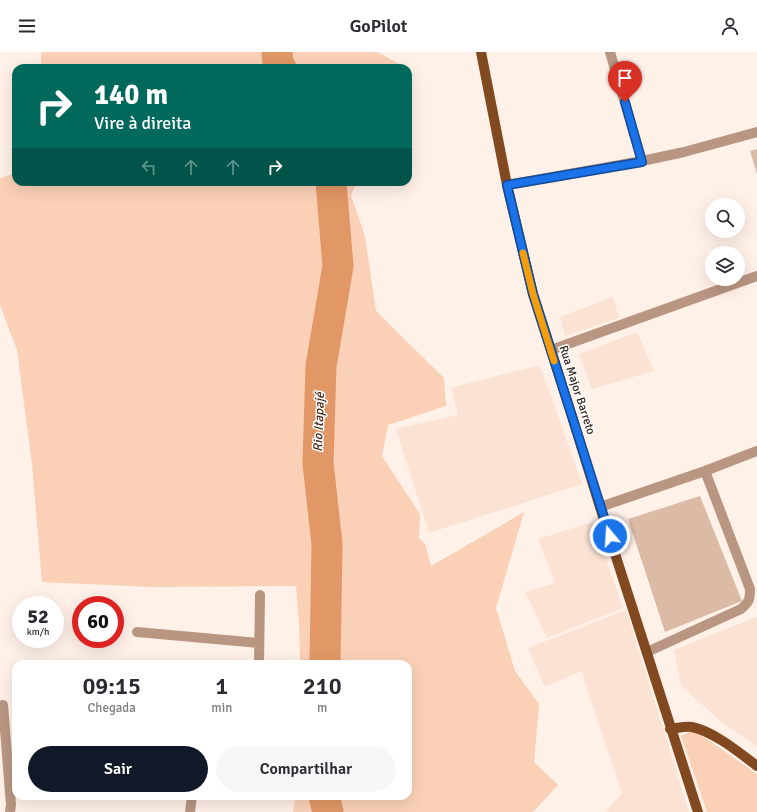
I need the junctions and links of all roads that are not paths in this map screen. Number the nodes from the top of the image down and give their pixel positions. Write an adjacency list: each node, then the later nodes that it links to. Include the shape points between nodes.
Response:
1 (481, 52): 5 (main road, Rua Major Barreto)
2 (610, 52): 4 (street)
3 (757, 132): 4 (street)
4 (642, 162): 5 (street)
5 (507, 185): 7 (main road, Rua Major Barreto, via 533,294)
6 (757, 276): 7 (street)
7 (551, 350): 10 (main road, Rua Major Barreto)
8 (757, 451): 9 (street)
9 (705, 471): 10 (street); 14 (street, via 750,589 750,597 741,609)
10 (600, 507): 14 (main road, Rua Major Barreto)
11 (260, 595): 13 (street)
12 (137, 632): 13 (street)
13 (260, 642): 15 (street)
14 (647, 652): 17 (main road, Rua Major Barreto)
15 (259, 660)
16 (3, 705): 20 (street)
17 (670, 729): 18 (main road, via 691,727 709,733); 22 (main road, Rua Major Barreto)
18 (757, 766)
19 (192, 800): 21 (street)
20 (10, 812)
21 (190, 812)
22 (698, 812)

